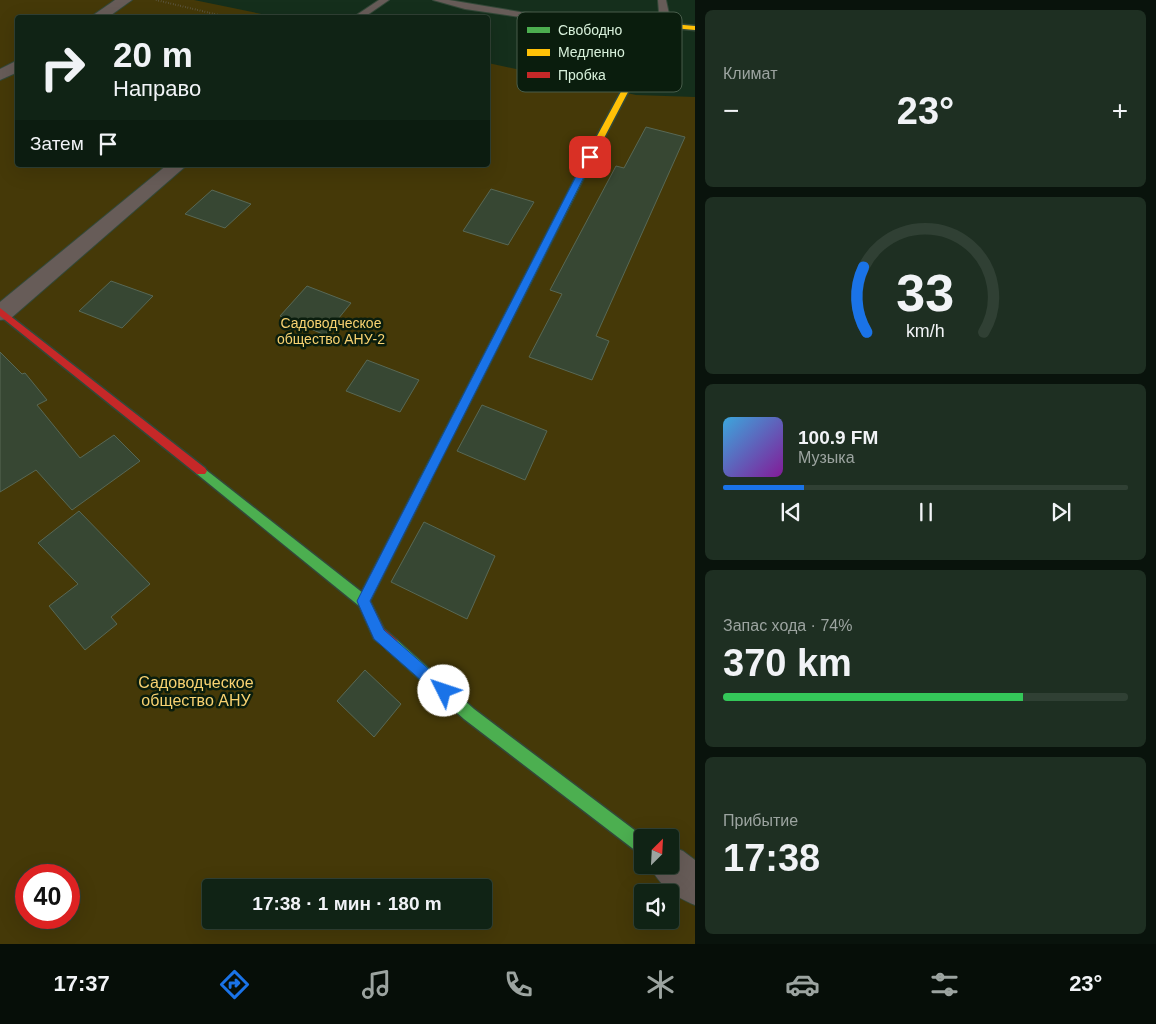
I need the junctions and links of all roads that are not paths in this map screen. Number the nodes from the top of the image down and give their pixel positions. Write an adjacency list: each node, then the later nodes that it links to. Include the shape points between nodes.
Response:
1 (125, 0): 4 (street)
2 (385, 0): 5 (lane)
3 (437, 0): 6 (lane)
4 (101, 15)
5 (361, 15)
6 (517, 15)
7 (682, 27): 8 (street)
8 (695, 28)
9 (15, 67): 10 (street)
10 (0, 75)
11 (624, 92): 14 (street)
12 (176, 167): 13 (street)
13 (1, 312): 14 (street)
14 (363, 601): 15 (street, via 379,634 462,708)
15 (634, 839)
16 (679, 873): 17 (street)
17 (695, 885)

